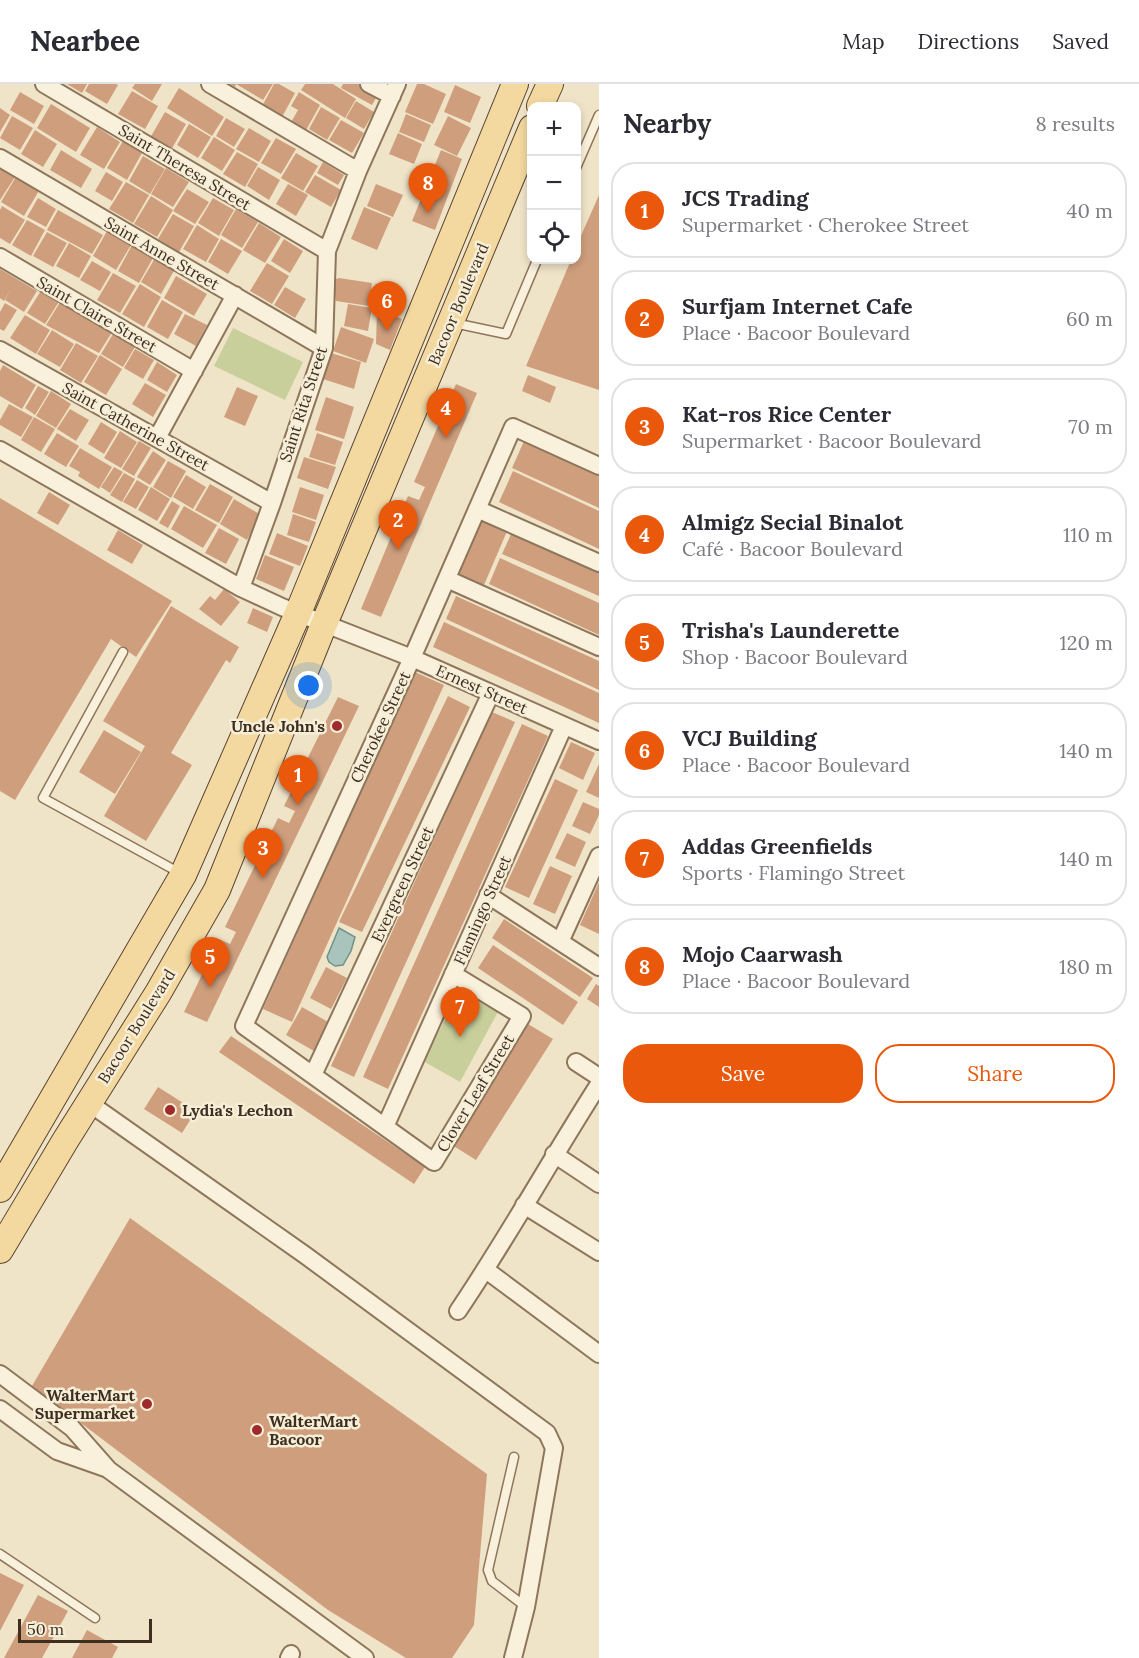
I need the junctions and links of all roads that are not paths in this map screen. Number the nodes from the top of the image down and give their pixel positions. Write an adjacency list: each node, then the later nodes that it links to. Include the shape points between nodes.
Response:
1 (44, 84): 13 (street, Saint Theresa Street)
2 (210, 84): 12 (street)
3 (369, 84): 6 (street)
4 (515, 84): 29 (main road, Bacoor Boulevard)
5 (550, 84): 7 (main road)
6 (394, 90): 12 (street, Saint Rita Street)
7 (542, 102)
8 (599, 115): 10 (lane)
9 (527, 138): 17 (main road, Bacoor Boulevard)
10 (581, 156)
11 (0, 158): 16 (street, Saint Anne Street)
12 (358, 171): 13 (street, Saint Rita Street)
13 (327, 251): 18 (street, Saint Rita Street)
14 (0, 257): 20 (street, Saint Claire Street)
15 (535, 264): 17 (lane, via 506,333)
16 (235, 295): 18 (street, Saint Anne Street); 20 (street)
17 (450, 323): 30 (main road, Bacoor Boulevard)
18 (324, 348): 24 (street, Saint Rita Street)
19 (0, 350): 21 (street, Saint Catherine Street)
20 (194, 371): 21 (street)
21 (158, 438): 24 (street, Saint Catherine Street)
22 (0, 450): 28 (street)
23 (599, 466): 25 (street, Cherokee Street, via 513,427)
24 (272, 503): 28 (street, Saint Rita Street)
25 (477, 509): 26 (street); 27 (street, Cherokee Street)
26 (599, 563)
27 (447, 579): 31 (street); 33 (street, Cherokee Street)
28 (241, 588): 29 (street)
29 (298, 613): 30 (street, Ernest Street); 38 (main road, Bacoor Boulevard)
30 (324, 624): 33 (street, Ernest Street); 48 (main road, Bacoor Boulevard, via 217,890)
31 (599, 647)
32 (123, 652): 38 (lane, via 43,798)
33 (412, 658): 34 (street, Ernest Street); 43 (street, Cherokee Street)
34 (491, 693): 35 (street, Ernest Street); 45 (street, Evergreen Street)
35 (564, 726): 36 (street, Ernest Street); 39 (street, Flamingo Street)
36 (599, 741)
37 (599, 856): 40 (street)
38 (183, 875): 52 (main road, Bacoor Boulevard)
39 (488, 895): 40 (street); 42 (street, Flamingo Street)
40 (560, 942): 41 (street)
41 (599, 967)
42 (453, 974): 49 (street, Flamingo Street); 49 (street, Clover Leaf Street, via 522,1016 434,1162)
43 (244, 1026): 45 (street, Clover Leaf Street)
44 (576, 1062): 46 (street)
45 (313, 1075): 49 (street, Clover Leaf Street)
46 (599, 1077)
47 (599, 1084): 50 (street)
48 (89, 1103): 54 (main road, Bacoor Boulevard); 66 (street, via 547,1433 554,1448)
49 (385, 1127)
50 (554, 1154): 51 (street); 53 (street)
51 (599, 1184)
52 (0, 1189)
53 (524, 1205): 55 (street); 56 (street)
54 (0, 1250)
55 (599, 1252)
56 (486, 1270): 57 (street); 58 (street)
57 (458, 1311)
58 (599, 1354)
59 (0, 1374): 61 (street)
60 (0, 1408): 62 (street)
61 (46, 1409): 62 (street); 64 (street, via 72,1428)
62 (30, 1431): 64 (street, via 57,1451)
63 (514, 1457): 66 (lane, via 488,1570 492,1581)
64 (109, 1470): 68 (street)
65 (0, 1554): 67 (lane)
66 (526, 1607): 69 (street)
67 (95, 1618)
68 (365, 1658)
69 (513, 1658)

